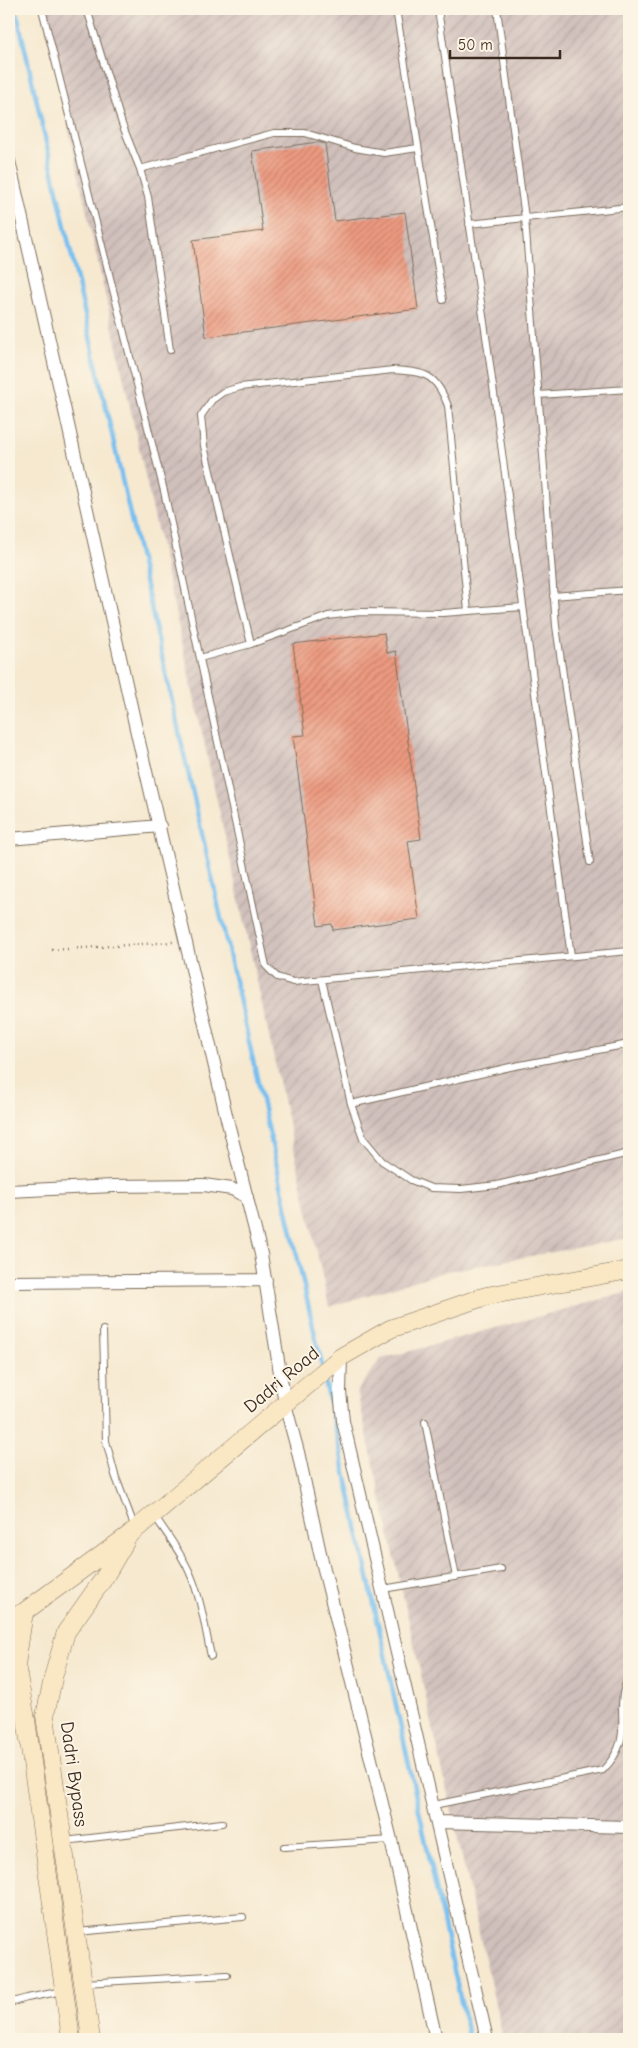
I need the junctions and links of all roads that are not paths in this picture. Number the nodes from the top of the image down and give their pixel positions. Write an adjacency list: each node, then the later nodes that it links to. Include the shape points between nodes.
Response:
1 (42, 9): 21 (lane, via 164,491)
2 (87, 9): 8 (lane, via 122,124)
3 (396, 9): 6 (lane)
4 (438, 9): 11 (lane)
5 (497, 9): 10 (lane)
6 (418, 148): 8 (lane, via 384,153 305,133 274,133); 12 (lane)
7 (9, 161): 22 (street)
8 (140, 169): 13 (lane, via 148,197)
9 (629, 207): 10 (lane)
10 (524, 218): 11 (lane); 15 (lane)
11 (469, 224): 18 (lane)
12 (443, 300)
13 (170, 350)
14 (629, 389): 15 (lane)
15 (538, 395): 17 (lane)
16 (629, 590): 17 (lane)
17 (553, 596): 24 (lane)
18 (523, 607): 19 (lane); 26 (lane)
19 (468, 611): 20 (lane, via 360,612 328,616); 20 (lane, via 448,406 441,388 433,379 417,371 393,370 240,387 223,392 212,400 201,416 204,446)
20 (251, 644): 21 (lane)
21 (200, 658): 27 (lane, via 266,966 277,977 293,982)
22 (160, 826): 23 (street); 32 (street)
23 (9, 839)
24 (590, 862)
25 (629, 951): 26 (lane)
26 (571, 956): 27 (lane)
27 (322, 980): 29 (lane)
28 (629, 1044): 29 (lane, via 510,1067)
29 (351, 1104): 30 (lane, via 363,1138 382,1161 411,1180 431,1188 497,1185)
30 (629, 1153)
31 (9, 1191): 32 (street, via 204,1185 232,1189)
32 (247, 1197): 34 (street)
33 (629, 1270): 37 (main road, Dadri Road, via 486,1296 390,1329)
34 (266, 1280): 35 (street); 38 (street)
35 (9, 1282)
36 (103, 1330): 41 (lane, via 106,1441)
37 (342, 1357): 38 (main road, Dadri Road); 44 (street, via 340,1391 343,1421)
38 (288, 1401): 40 (main road, Dadri Road); 52 (street, via 320,1553)
39 (425, 1422): 43 (lane)
40 (154, 1514): 41 (main road, Dadri Road); 46 (lane, via 189,1571)
41 (132, 1532): 45 (main road, Dadri Road); 53 (main road, Dadri Bypass, via 66,1632 54,1674 45,1716)
42 (501, 1569): 43 (lane)
43 (456, 1577): 44 (lane)
44 (382, 1589): 48 (street)
45 (16, 1615): 59 (main road, via 16,1665)
46 (211, 1656)
47 (629, 1676): 48 (lane, via 623,1688 620,1749 602,1770)
48 (434, 1805): 49 (street)
49 (438, 1822): 51 (street); 64 (street)
50 (222, 1823): 53 (lane)
51 (629, 1827)
52 (390, 1840): 54 (lane); 63 (street)
53 (63, 1841): 56 (main road, Dadri Bypass)
54 (284, 1847)
55 (243, 1917): 56 (lane)
56 (76, 1932): 58 (main road, Dadri Bypass)
57 (227, 1975): 58 (lane)
58 (83, 1983): 62 (main road, Dadri Bypass)
59 (64, 1991): 60 (lane); 61 (main road)
60 (9, 2003)
61 (71, 2039)
62 (91, 2039)
63 (436, 2039)
64 (488, 2039)

